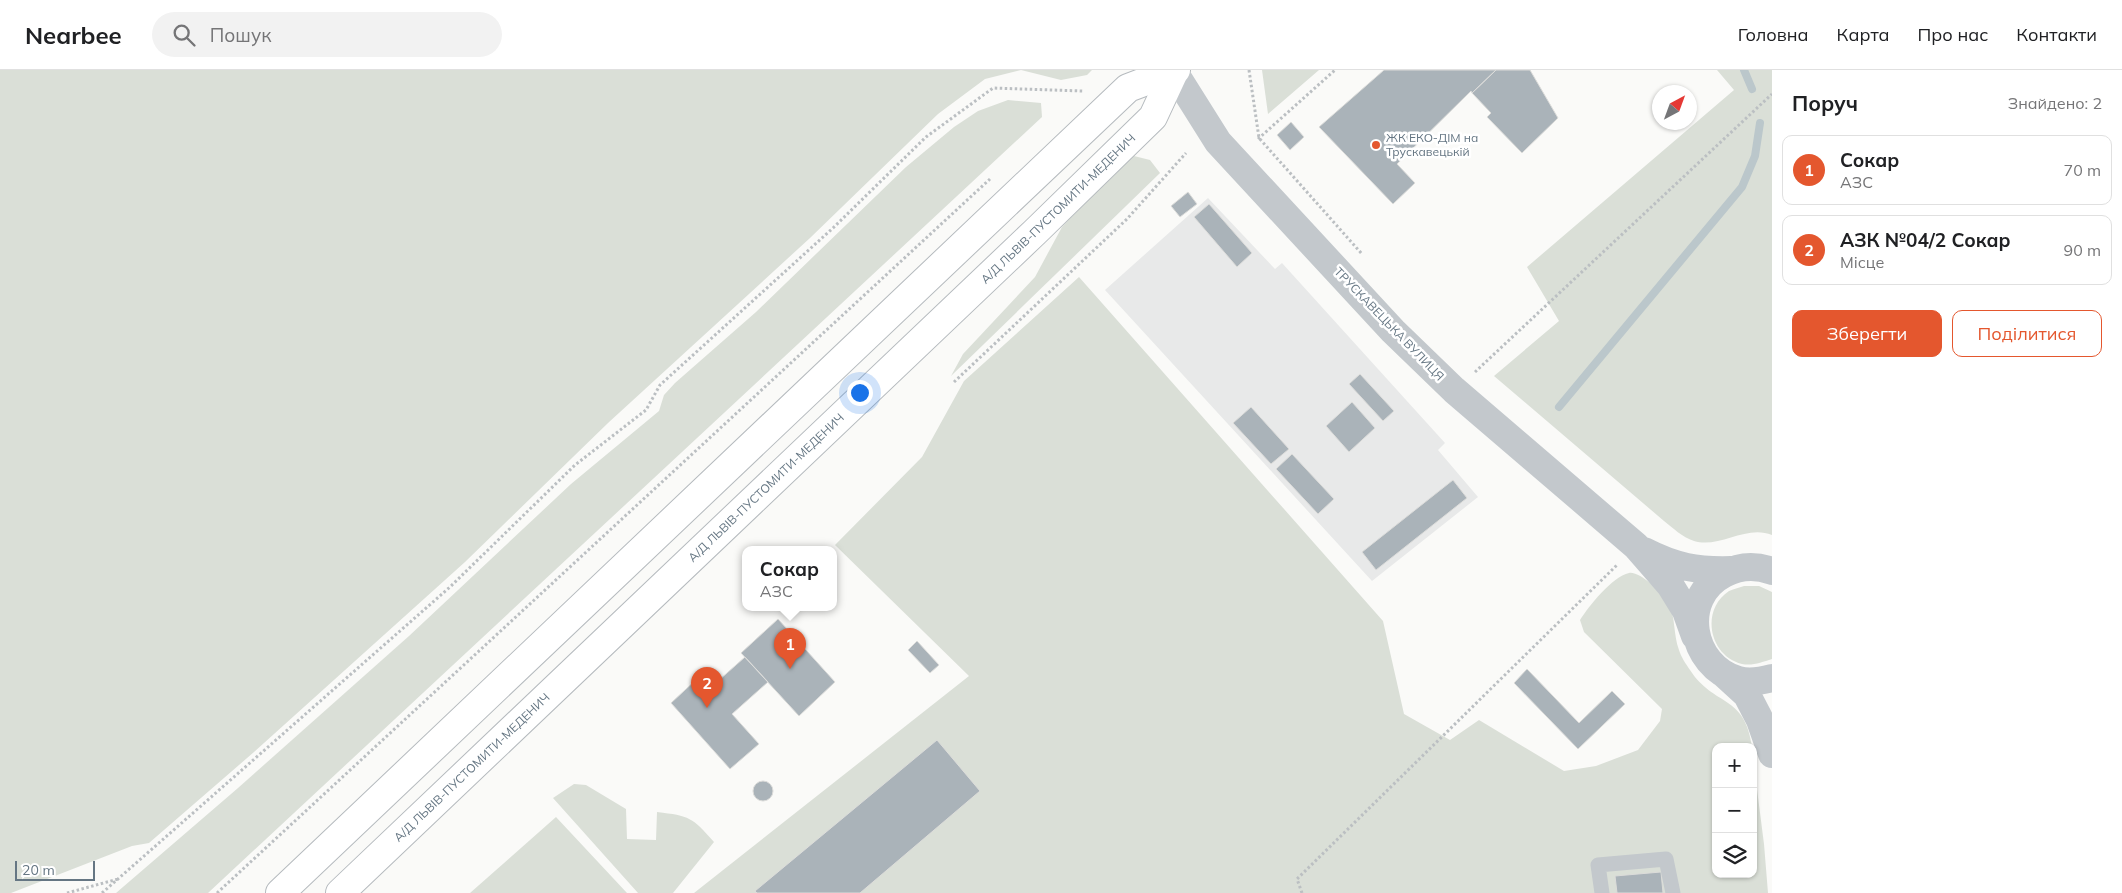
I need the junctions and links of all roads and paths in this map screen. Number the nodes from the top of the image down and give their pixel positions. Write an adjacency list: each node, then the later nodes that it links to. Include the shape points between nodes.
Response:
1 (1249, 70): 6 (path)
2 (1335, 70): 6 (path)
3 (1175, 71): 13 (street, ТРУСКАВЕЦЬКА ВУЛИЦЯ, via 1218,142 1393,331 1454,390); 24 (main road, via 1128,88); 25 (main road, А/Д ЛЬВІВ-ПУСТОМИТИ-МЕДЕНИЧ, via 1153,116)
4 (1083, 91): 20 (path, via 993,88 926,137 833,228 660,385 646,410 575,464 450,587)
5 (1772, 94): 11 (path, via 1473,373)
6 (1259, 138): 7 (path); 10 (path)
7 (1253, 143)
8 (1186, 153): 12 (path, via 1127,219)
9 (994, 175): 23 (path)
10 (1363, 255)
11 (1480, 379)
12 (954, 382)
13 (1636, 546): 14 (street, ТРУСКАВЕЦЬКА ВУЛИЦЯ, via 1666,562 1704,570); 16 (street, ТРУСКАВЕЦЬКА ВУЛИЦЯ, via 1670,585 1686,611); 26 (path, via 1297,880)
14 (1731, 570): 15 (street, ТРУСКАВЕЦЬКА ВУЛИЦЯ, via 1748,566); 16 (street, via 1717,577 1697,604)
15 (1772, 571)
16 (1695, 636): 17 (street, ТРУСКАВЕЦЬКА ВУЛИЦЯ, via 1701,652)
17 (1724, 674): 18 (street, via 1756,682); 19 (street, via 1747,695)
18 (1772, 678)
19 (1772, 754)
20 (118, 879): 21 (path); 22 (path)
21 (67, 893)
22 (102, 893)
23 (218, 893)
24 (280, 893)
25 (340, 893)
26 (1302, 893)
27 (1602, 893): 28 (lane, via 1598,865 1666,859)
28 (1672, 893)

